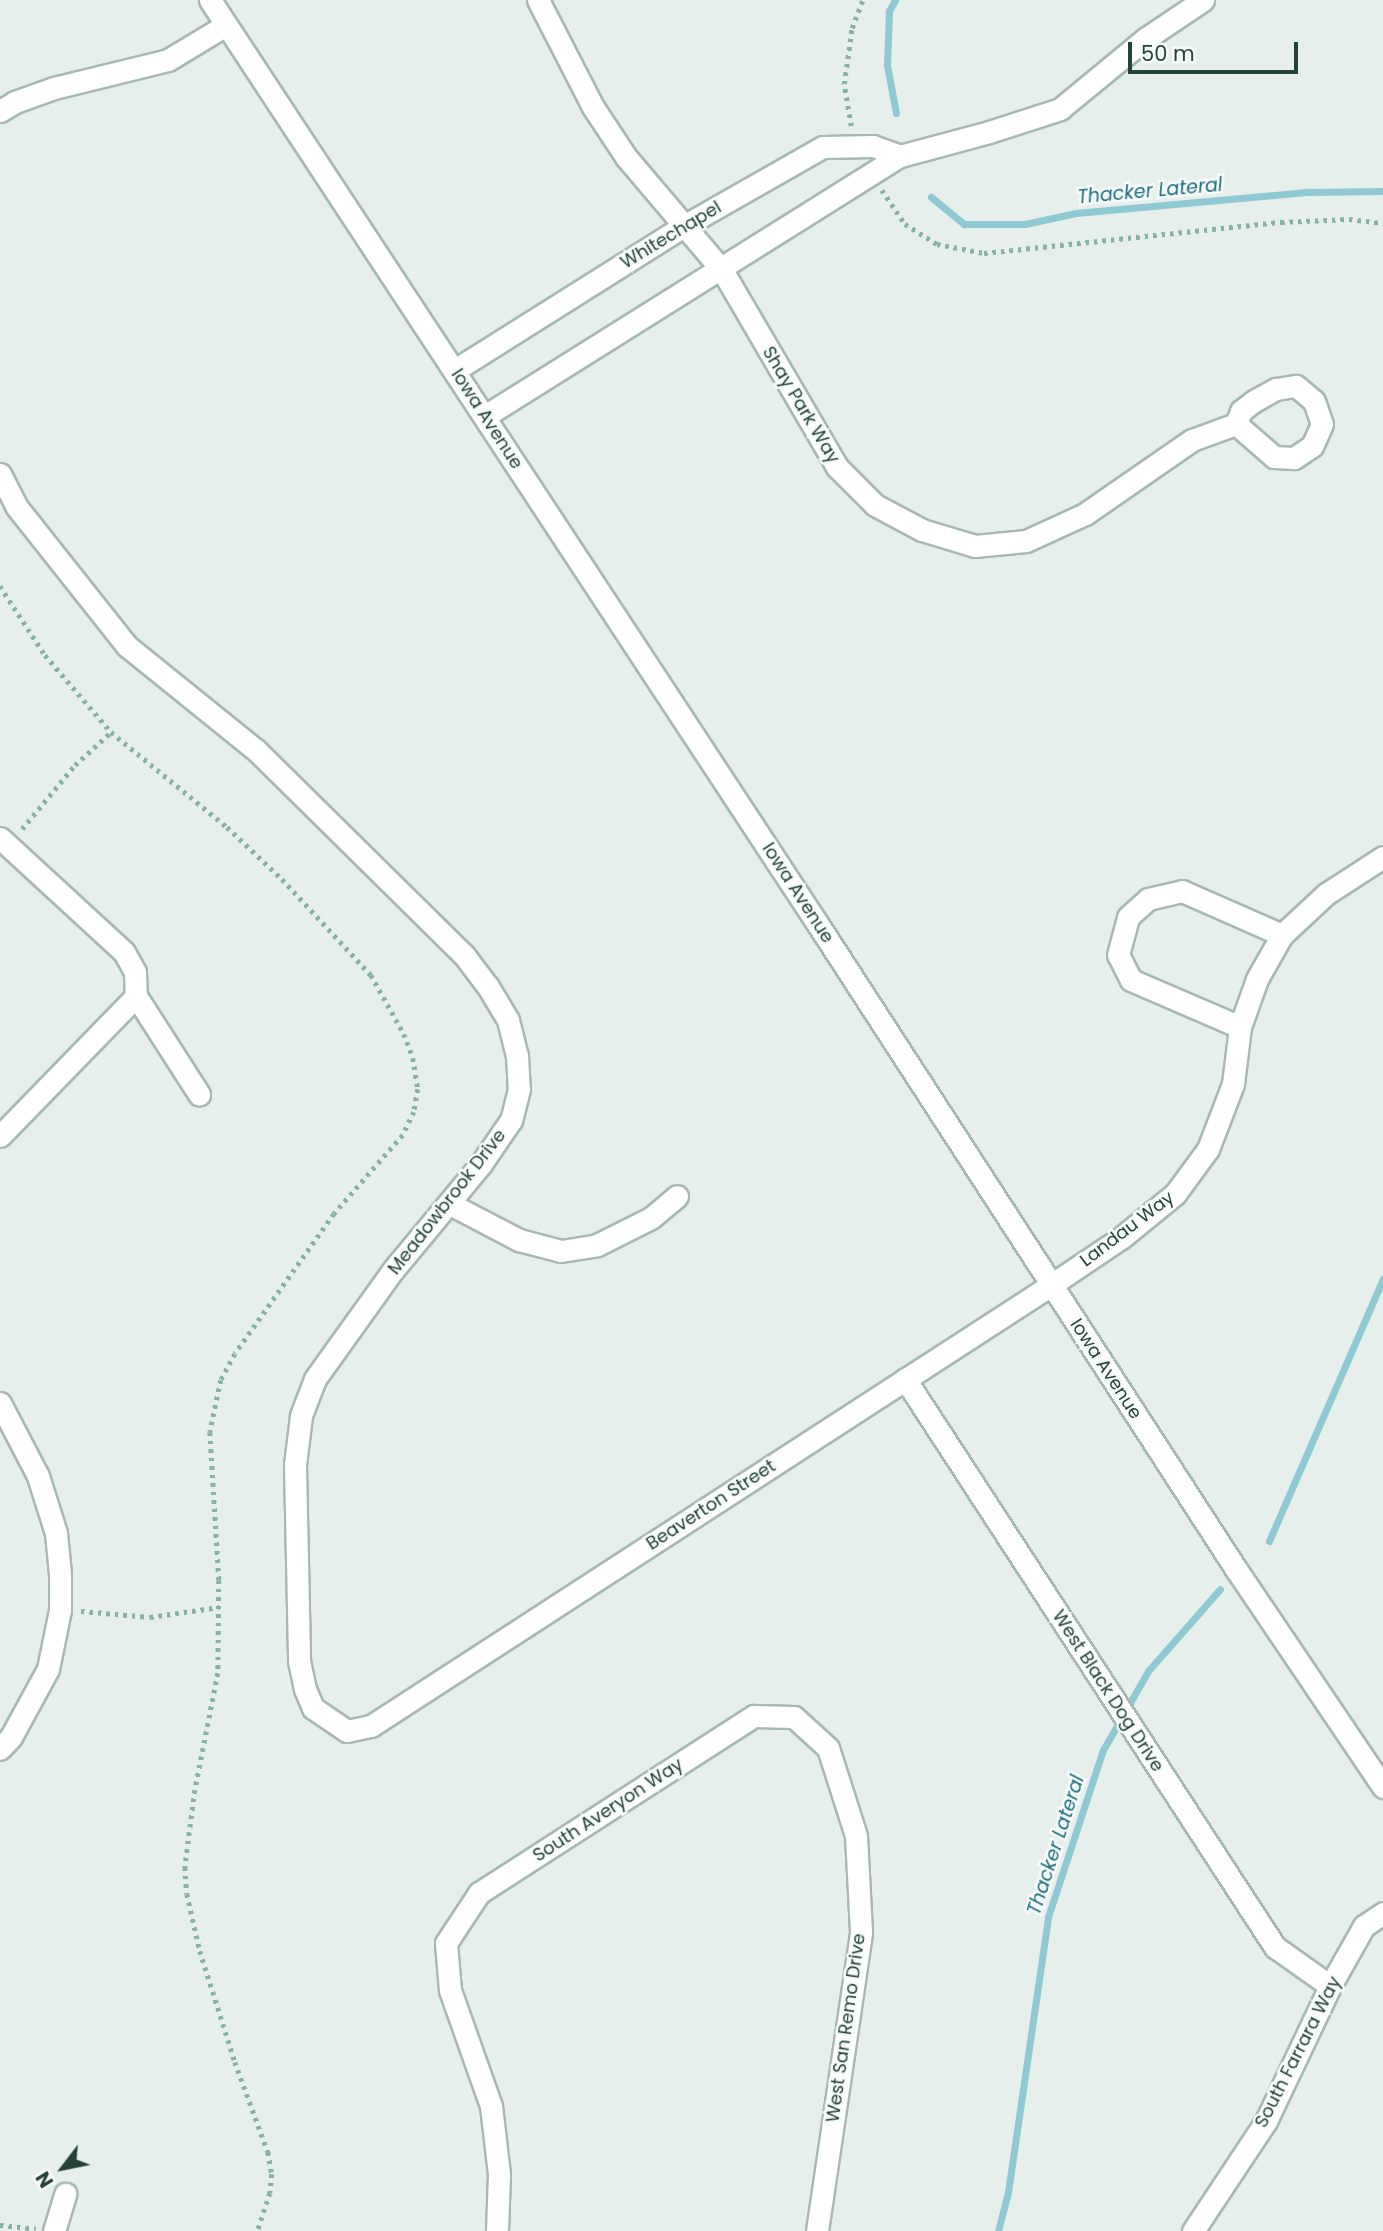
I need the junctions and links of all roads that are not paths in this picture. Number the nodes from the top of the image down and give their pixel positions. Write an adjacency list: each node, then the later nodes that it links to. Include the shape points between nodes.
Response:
1 (210, 0): 4 (street, Iowa Avenue)
2 (538, 0): 7 (street, Shay Park Way, via 593,107)
3 (1203, 0): 6 (street, via 1145,39 1060,109)
4 (226, 25): 5 (street, via 168,60 54,88); 9 (street, Iowa Avenue)
5 (0, 111)
6 (900, 156): 7 (street, Whitechapel, via 873,146 823,147); 8 (street)
7 (682, 227): 8 (street, Shay Park Way); 9 (street, Whitechapel)
8 (722, 270): 10 (street); 11 (street, Shay Park Way, via 838,467 875,505 936,534 975,546 1026,541 1085,514 1192,440)
9 (454, 370): 10 (street, Iowa Avenue)
10 (485, 416): 22 (street, Iowa Avenue)
11 (1236, 424)
12 (0, 474): 21 (street, Meadowbrook Drive, via 16,506 127,646 256,750 464,955 487,985 508,1020 519,1089 511,1120)
13 (3, 840): 16 (street, via 124,952 135,972)
14 (1383, 857): 15 (street, Landau Way, via 1326,894)
15 (1282, 935): 17 (street, Landau Way, via 1258,979); 17 (street, via 1182,891 1148,898 1128,917 1118,956 1131,980)
16 (136, 996): 18 (street); 19 (street)
17 (1240, 1027): 22 (street, Landau Way, via 1233,1084 1208,1149 1175,1194 1121,1238)
18 (199, 1094)
19 (0, 1136)
20 (677, 1196): 21 (street, via 651,1218 597,1245 561,1251 519,1240)
21 (450, 1204): 26 (street, Meadowbrook Drive, via 393,1270 323,1368 301,1416 295,1465 299,1661 305,1689 313,1708 329,1721 347,1731)
22 (1051, 1285): 23 (street, Beaverton Street); 28 (street, Iowa Avenue)
23 (905, 1379): 26 (street, Beaverton Street); 30 (street, West Black Dog Drive, via 1275,1947)
24 (0, 1403): 27 (street, via 38,1476 56,1533 60,1574 60,1610 48,1669)
25 (794, 1717): 33 (street, South Averyon Way, via 754,1716 479,1892 446,1942 450,1990 491,2106 499,2174); 34 (street, West San Remo Drive, via 828,1748 856,1836 861,1933)
26 (371, 1726)
27 (0, 1749)
28 (1383, 1787)
29 (1383, 1913): 30 (street, South Farrara Way, via 1364,1926)
30 (1330, 1986): 35 (street, South Farrara Way, via 1266,2121)
31 (65, 2194): 32 (street)
32 (54, 2231)
33 (497, 2231)
34 (817, 2231)
35 (1193, 2231)

